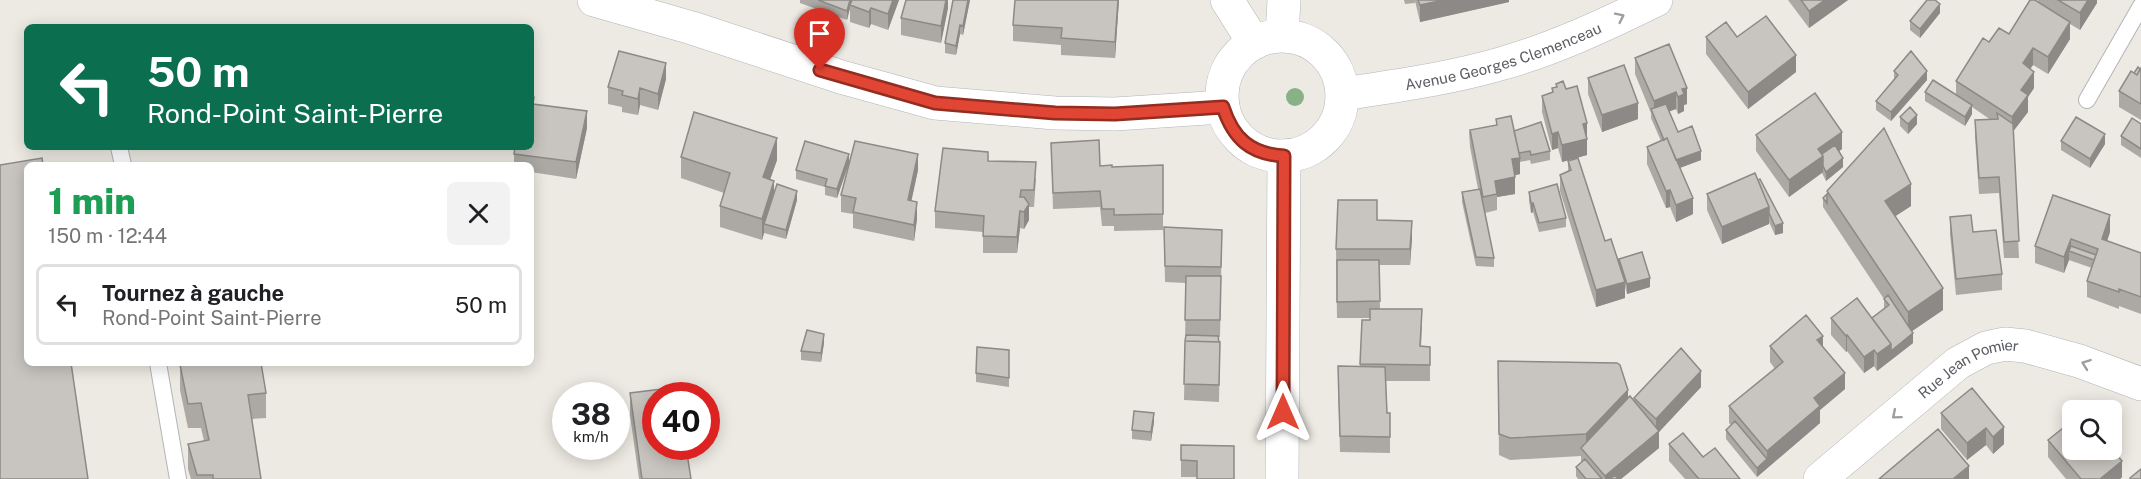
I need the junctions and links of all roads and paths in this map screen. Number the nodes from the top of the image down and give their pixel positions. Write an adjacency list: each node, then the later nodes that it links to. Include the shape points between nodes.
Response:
1 (594, 0): 9 (street, via 935,103 1115,114)
2 (1227, 0): 6 (street)
3 (1284, 0): 6 (street)
4 (1656, 0): 7 (street, Avenue Georges Clemenceau, one-way to 4, via 1415,84 1500,64 1587,34)
5 (2141, 6): 8 (lane)
6 (1268, 39): 7 (street, via 1298,38 1317,47 1337,70); 9 (street, via 1242,51 1226,74)
7 (1343, 94): 10 (street, via 1340,113 1324,141 1299,154)
8 (2087, 100)
9 (1223, 107): 10 (street, via 1228,124 1239,138 1272,156)
10 (1284, 156): 14 (street)
11 (159, 366): 13 (lane)
12 (2141, 384): 15 (street, Rue Jean Pomier, one-way to 15, via 2025,346 2005,344 1986,348 1958,363)
13 (178, 479)
14 (1282, 479)
15 (1820, 479)

